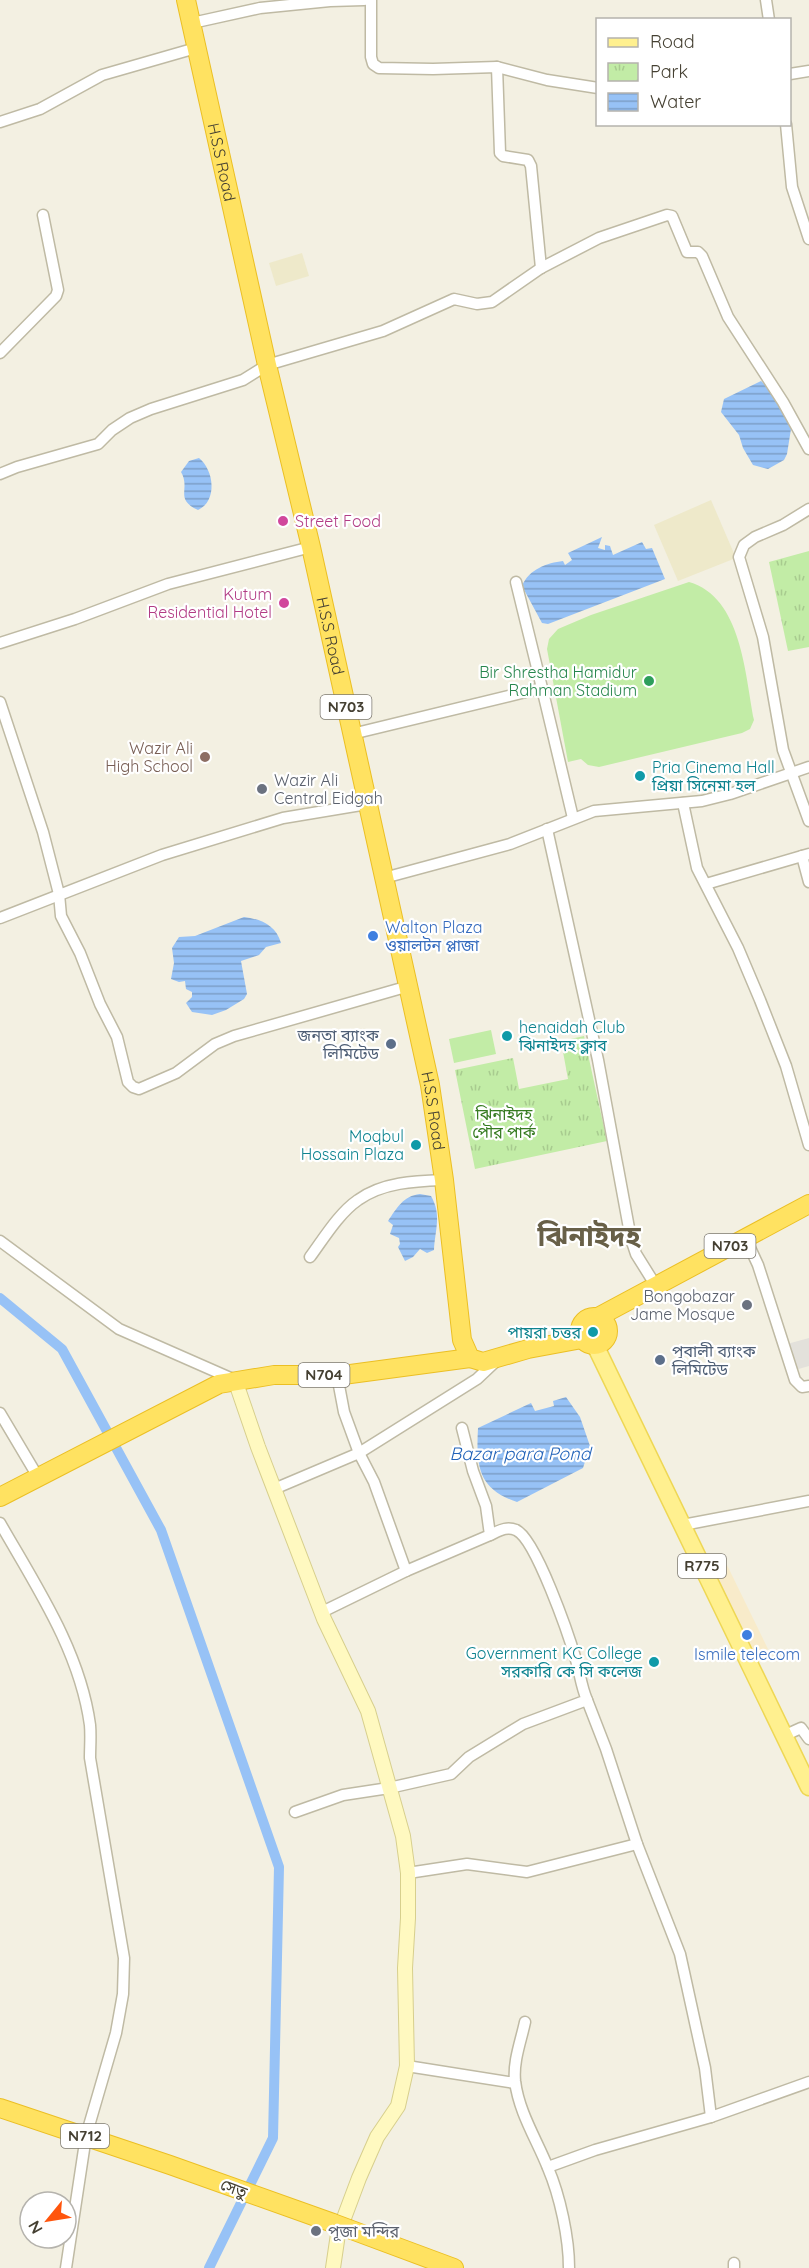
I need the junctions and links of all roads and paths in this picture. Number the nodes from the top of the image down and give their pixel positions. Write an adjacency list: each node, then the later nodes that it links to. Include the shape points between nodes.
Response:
1 (186, 0): 6 (highway, H.S.S Road / N703)
2 (364, 0): 6 (street, via 260,8)
3 (371, 0): 8 (street, via 371,57 379,68)
4 (766, 0): 5 (street)
5 (769, 18)
6 (192, 23): 7 (highway, H.S.S Road / N703)
7 (196, 48): 12 (street, via 102,75 40,109); 18 (highway, H.S.S Road / N703)
8 (497, 67): 11 (street); 16 (street, via 500,153 528,160 531,166)
9 (809, 71): 10 (street)
10 (791, 74)
11 (596, 88)
12 (0, 122)
13 (786, 126): 15 (street, via 792,187)
14 (44, 215): 17 (street, via 58,290)
15 (809, 239)
16 (541, 268): 18 (street, via 492,302 477,304 454,299 383,332); 19 (street, via 599,238 672,216 684,249 702,256 728,317)
17 (0, 353)
18 (267, 365): 20 (street, via 243,380 151,408 112,430 98,444); 22 (highway, H.S.S Road / N703)
19 (809, 449)
20 (0, 474)
21 (809, 508): 29 (street, via 755,537 739,557 758,617 783,750)
22 (311, 547): 24 (street, via 168,584); 27 (highway, H.S.S Road / N703)
23 (516, 582): 25 (street)
24 (0, 643)
25 (542, 688): 27 (street); 32 (street)
26 (0, 702): 39 (street, via 40,821)
27 (352, 734): 31 (highway, H.S.S Road / N703)
28 (809, 767): 29 (street)
29 (792, 773): 30 (street, via 730,794); 33 (street)
30 (683, 803): 32 (street, via 612,808); 38 (street, via 696,862)
31 (367, 804): 36 (highway, H.S.S Road / N703); 39 (street, via 262,824 162,855)
32 (573, 818): 34 (street)
33 (809, 821)
34 (547, 829): 36 (street, via 510,844); 48 (street, via 598,1060 631,1239)
35 (805, 855): 37 (street); 38 (street)
36 (384, 878): 41 (highway, H.S.S Road / N703)
37 (809, 882)
38 (706, 884): 42 (street, via 760,1000 786,1066)
39 (59, 894): 40 (street); 41 (street, via 61,916 117,1037 128,1082 139,1089 176,1073 215,1044 234,1036)
40 (0, 918)
41 (409, 986): 43 (highway, H.S.S Road / N703, via 430,1085)
42 (809, 1145)
43 (444, 1180): 47 (street, via 391,1185 358,1200); 50 (highway, H.S.S Road / N703, via 462,1340)
44 (809, 1204): 45 (highway, N703)
45 (745, 1237): 48 (highway, N703); 54 (street, via 758,1265 795,1380 802,1387)
46 (0, 1241): 53 (street, via 118,1329)
47 (310, 1257)
48 (654, 1288): 49 (highway, N703)
49 (594, 1333): 51 (highway, N703); 63 (main road, R775); 71 (main road, R775)
50 (470, 1358): 51 (highway, N703, via 483,1362); 52 (highway, N704)
51 (500, 1358): 57 (street, via 477,1378)
52 (337, 1375): 53 (highway, N704, via 274,1375); 57 (street, via 344,1412)
53 (235, 1380): 58 (highway, N704, via 219,1384); 59 (street)
54 (809, 1386)
55 (0, 1413): 58 (street)
56 (462, 1428): 64 (street, via 486,1506)
57 (359, 1453): 59 (street); 65 (street, via 374,1482)
58 (40, 1476): 60 (highway, N704)
59 (274, 1489): 66 (street)
60 (0, 1497)
61 (809, 1501): 63 (street)
62 (0, 1523): 82 (street, via 49,1607 82,1687 124,1958 116,2033)
63 (688, 1524): 68 (main road, R775)
64 (490, 1535): 65 (street); 67 (street, via 510,1528 528,1541 562,1620)
65 (406, 1571): 66 (street)
66 (322, 1612): 72 (street, via 368,1711)
67 (587, 1700): 72 (street, via 524,1724 469,1757 450,1774); 74 (street)
68 (790, 1733): 69 (street, via 801,1728); 70 (main road, R775)
69 (809, 1739)
70 (809, 1771)
71 (809, 1787)
72 (389, 1788): 73 (street, via 343,1795); 75 (street, via 403,1836)
73 (295, 1812)
74 (637, 1844): 75 (street, via 527,1872 466,1864); 81 (street, via 680,1954 709,2088)
75 (408, 1873): 77 (street)
76 (525, 2022): 79 (street)
77 (406, 2066): 79 (street); 85 (street, via 398,2106 377,2137 338,2234)
78 (809, 2082): 81 (street)
79 (515, 2083): 83 (street)
80 (0, 2108): 82 (highway, N712)
81 (711, 2117): 83 (street)
82 (86, 2136): 84 (street); 86 (highway, সেতু / N712)
83 (548, 2167): 87 (street, via 558,2198)
84 (66, 2268)
85 (333, 2268)
86 (454, 2268)
87 (569, 2268)

